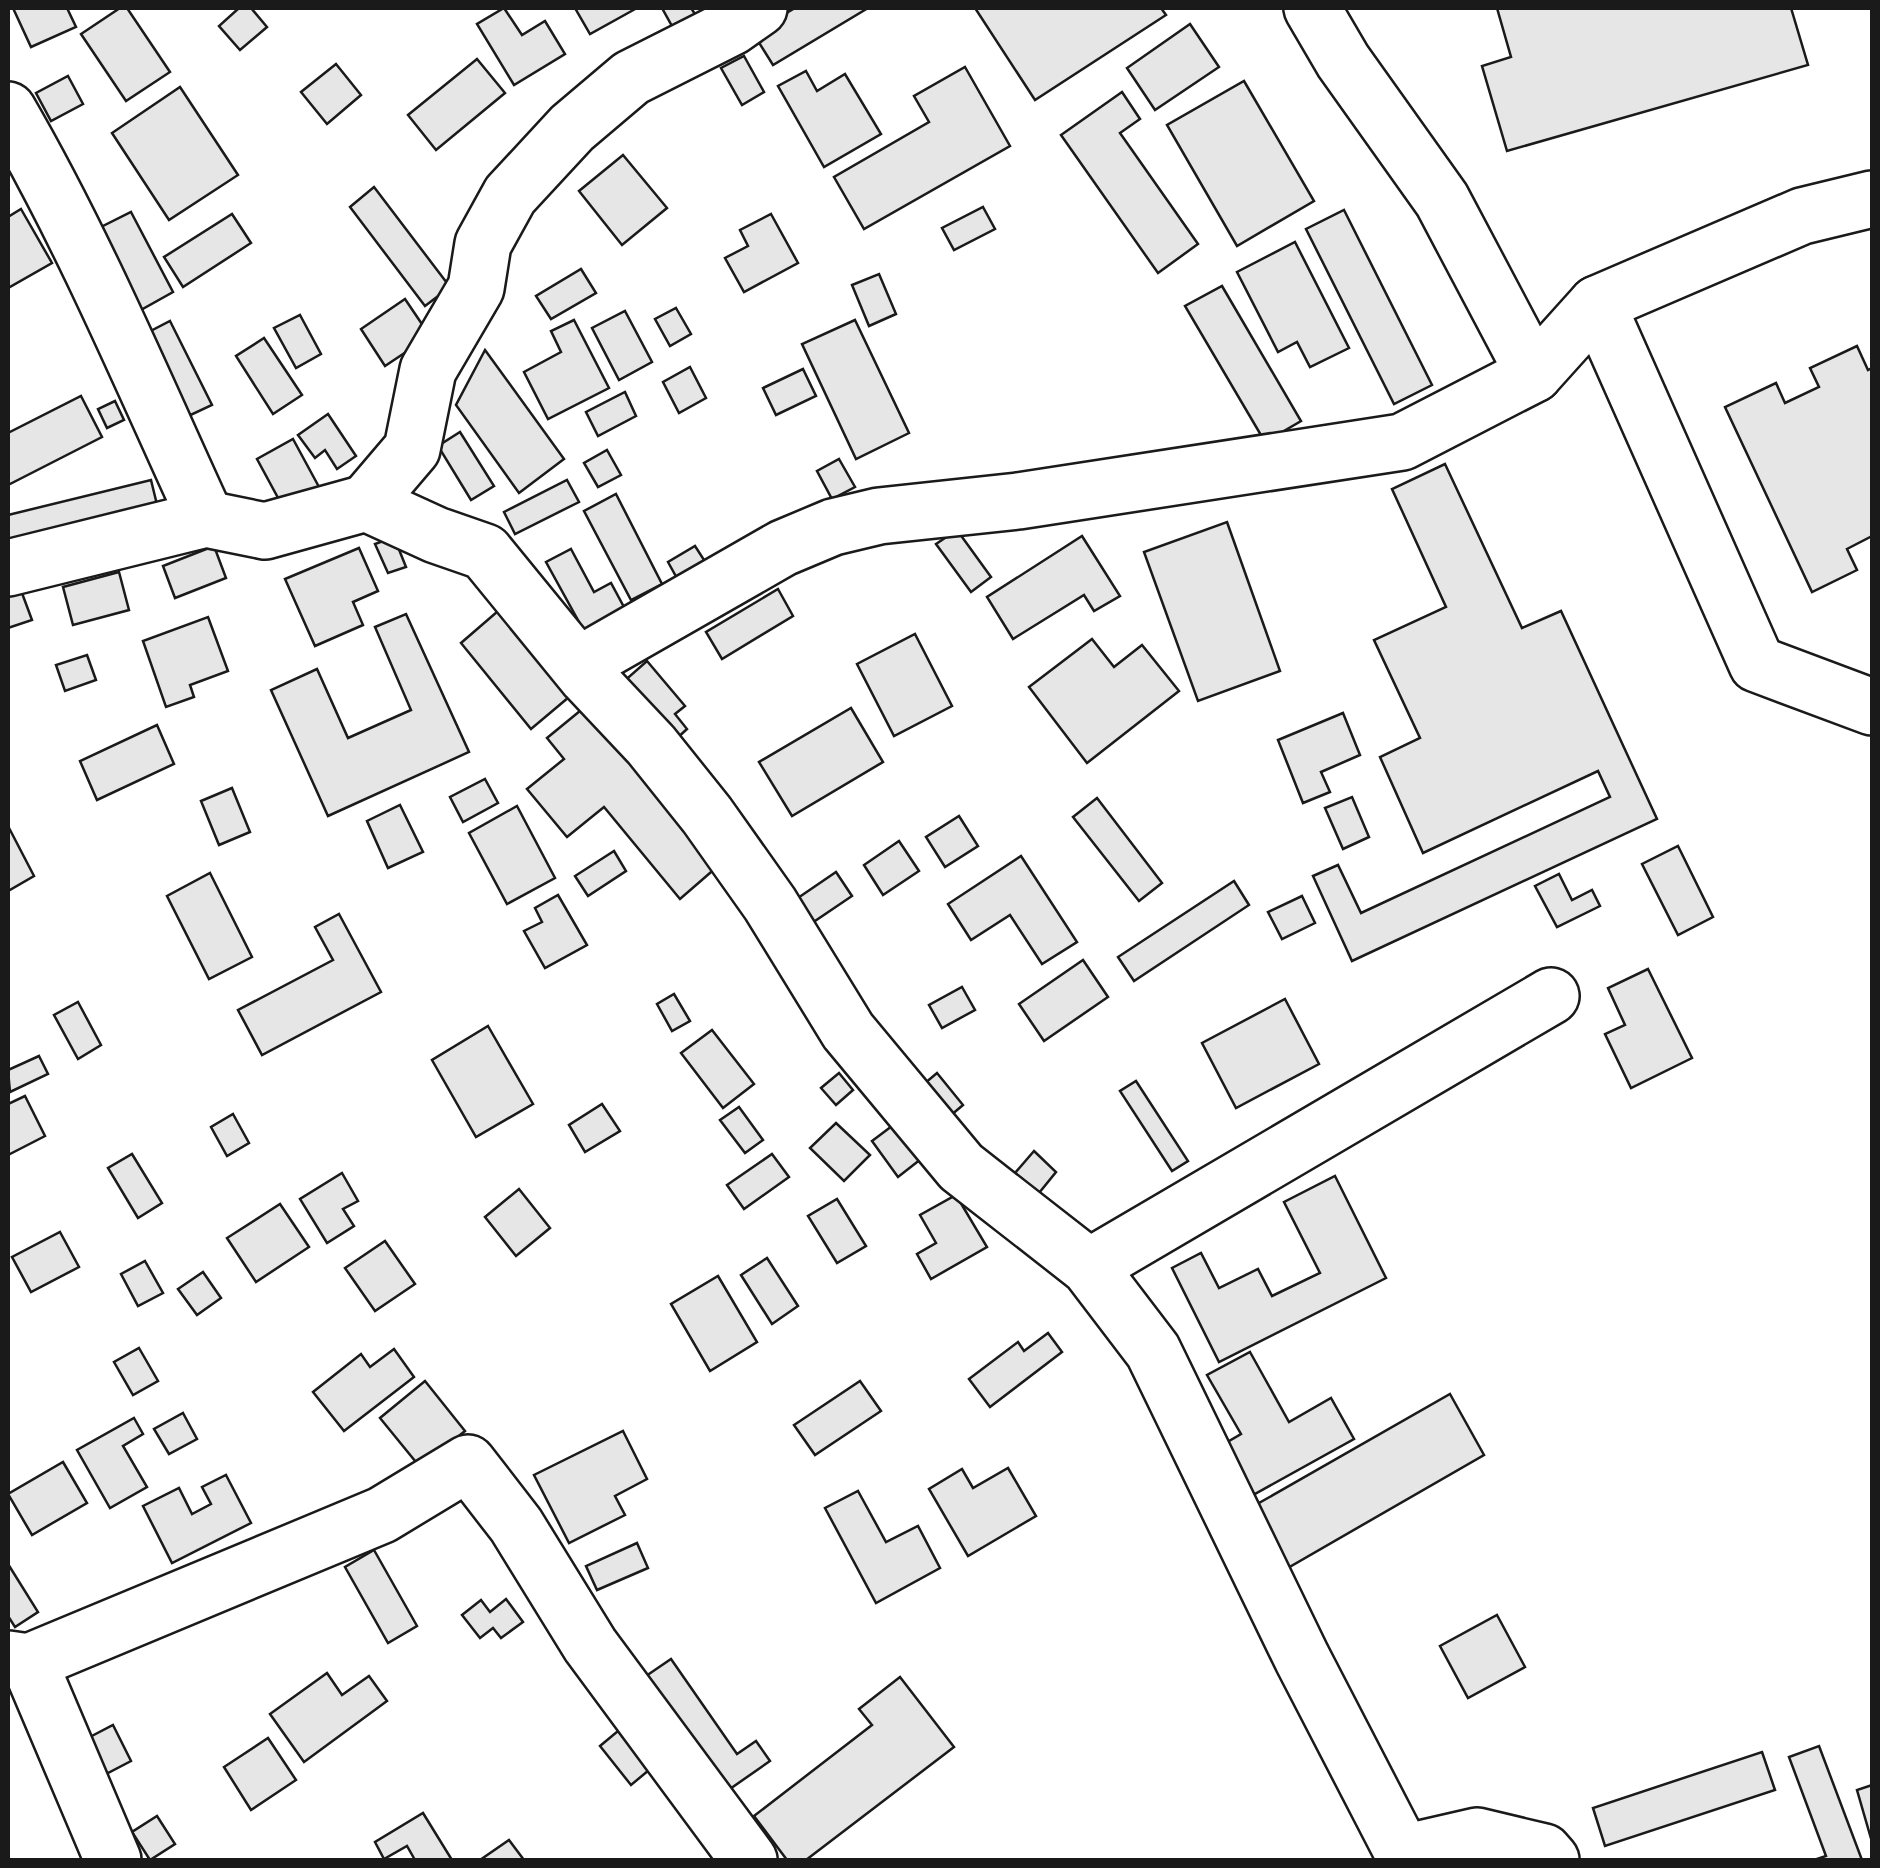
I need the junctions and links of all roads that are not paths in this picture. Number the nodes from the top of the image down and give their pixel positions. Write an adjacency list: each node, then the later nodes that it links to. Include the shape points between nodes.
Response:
1 (759, 8): 7 (street, via 631,78 572,128 510,195 483,244 476,288 428,370 412,450)
2 (1312, 8): 6 (street, via 1442,200)
3 (8, 110): 8 (street, via 86,259)
4 (1872, 199): 5 (street, via 1802,216)
5 (1597, 304): 6 (street); 11 (street, via 1757,664)
6 (1534, 374): 10 (street, via 1402,442 832,527 783,548 596,654)
7 (366, 503): 8 (street, via 265,531); 10 (street, via 486,552)
8 (206, 518): 9 (street)
9 (8, 568)
10 (583, 668): 13 (street, via 707,814 848,1032 960,1167)
11 (1872, 707)
12 (1551, 996): 13 (street)
13 (1089, 1267): 17 (street, via 1153,1351 1404,1853 1477,1836 1544,1852)
14 (18, 1660): 15 (street); 16 (street, via 382,1516 468,1463 516,1524 590,1646)
15 (114, 1860)
16 (750, 1860)
17 (1552, 1860)

